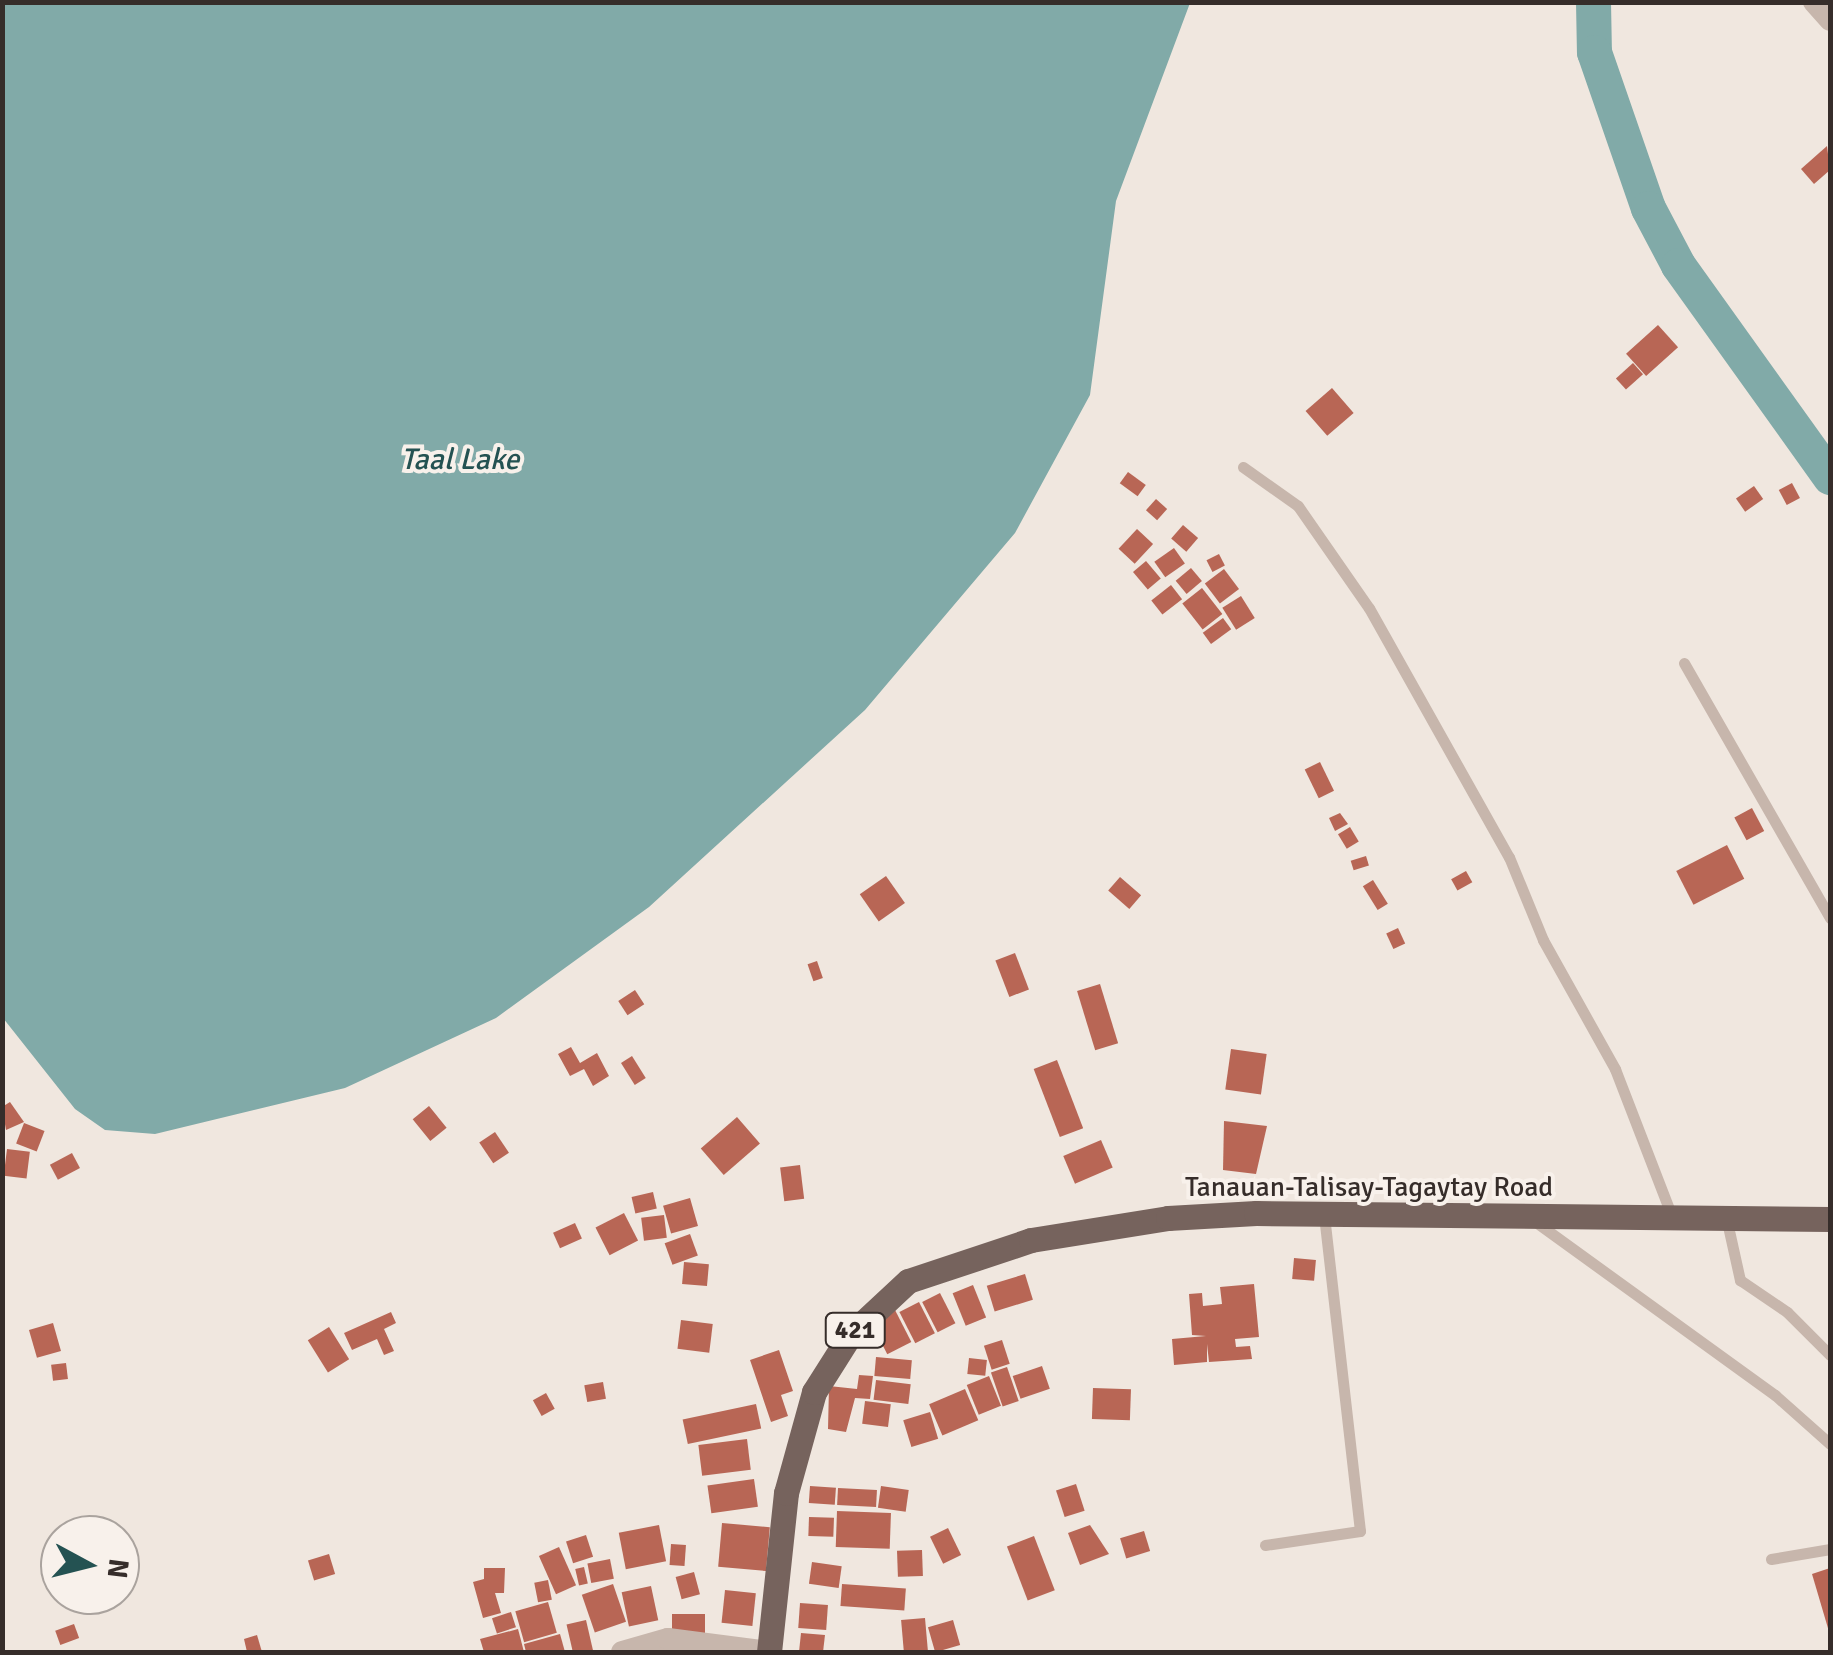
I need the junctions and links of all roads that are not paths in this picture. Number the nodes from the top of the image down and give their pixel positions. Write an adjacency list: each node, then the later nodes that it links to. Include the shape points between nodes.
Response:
1 (1814, 2): 2 (street)
2 (1830, 20)
3 (1243, 467): 8 (lane, via 1298,506 1369,608 1509,857 1544,940 1615,1068)
4 (1684, 663): 5 (lane)
5 (1830, 918)
6 (1324, 1213): 7 (main road, Tanauan-Talisay-Tagaytay Road / 421); 13 (lane, via 1360,1531); 17 (main road, Tanauan-Talisay-Tagaytay Road / 421, via 1168,1218 1031,1240 908,1281 877,1304 814,1392 786,1493)
7 (1525, 1215): 8 (main road, Tanauan-Talisay-Tagaytay Road / 421); 12 (lane, via 1775,1395)
8 (1672, 1216): 9 (main road, Tanauan-Talisay-Tagaytay Road / 421)
9 (1726, 1217): 10 (main road, Tanauan-Talisay-Tagaytay Road / 421); 11 (lane, via 1740,1280 1787,1312)
10 (1830, 1218)
11 (1830, 1355)
12 (1830, 1444)
13 (1264, 1545)
14 (1830, 1549): 15 (lane)
15 (1771, 1560)
16 (622, 1652): 17 (street, via 668,1640)
17 (769, 1652)

